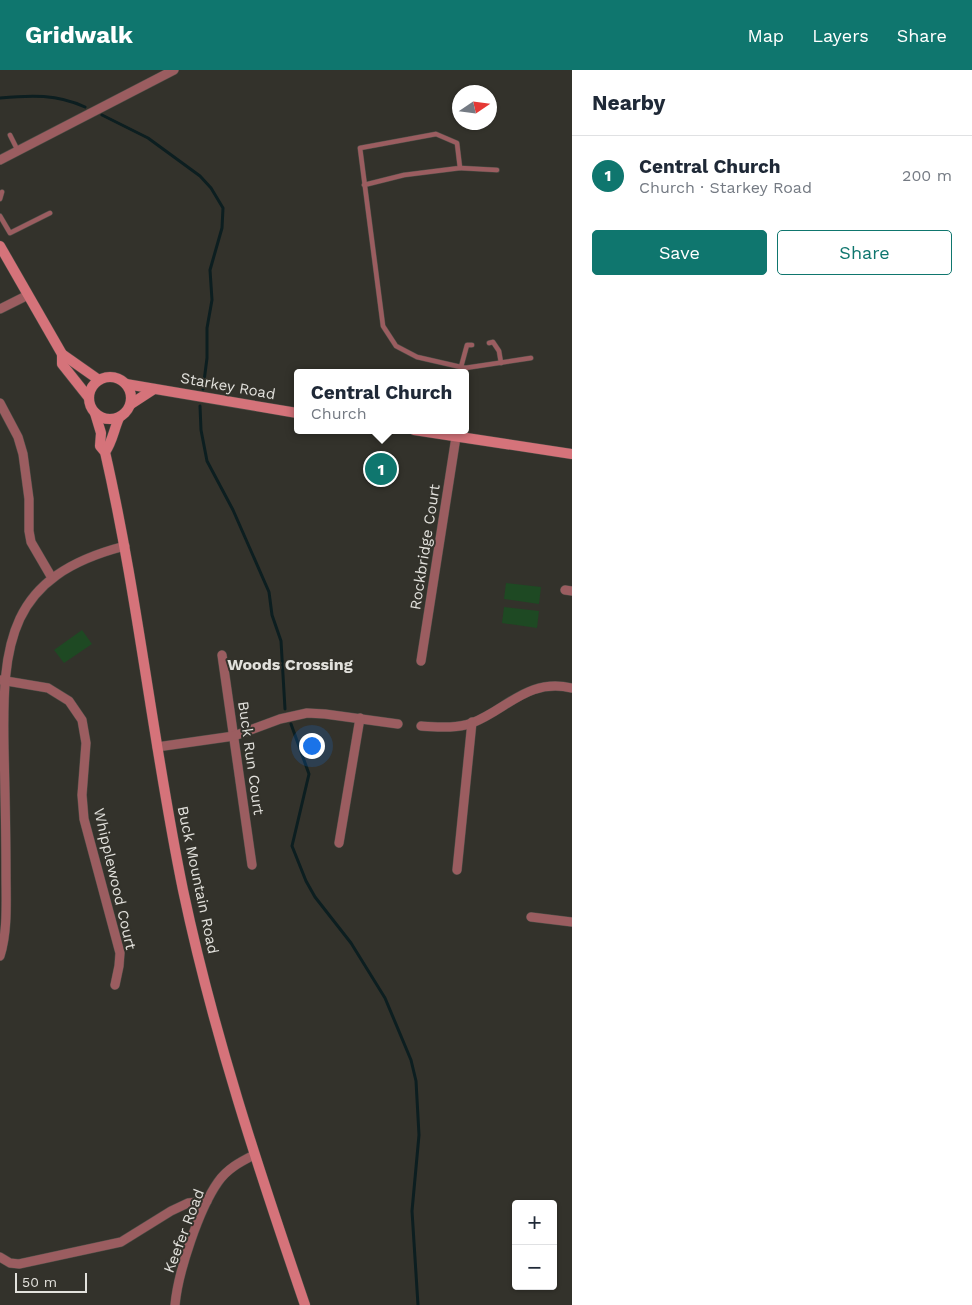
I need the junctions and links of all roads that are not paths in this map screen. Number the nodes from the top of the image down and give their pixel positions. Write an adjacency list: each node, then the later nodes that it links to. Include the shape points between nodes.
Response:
1 (174, 70): 3 (street)
2 (10, 135): 3 (lane)
3 (18, 151): 4 (street)
4 (0, 160)
5 (460, 168): 6 (lane); 7 (lane, via 404,175); 7 (lane, via 457,143 436,134 360,148)
6 (497, 170)
7 (364, 185): 20 (lane, via 383,326 396,346 417,358)
8 (2, 192): 9 (lane)
9 (0, 199)
10 (50, 213): 11 (lane, via 10,233)
11 (0, 216)
12 (0, 246): 13 (main road)
13 (28, 296): 14 (street); 17 (main road)
14 (0, 309)
15 (489, 343): 19 (lane, via 493,342 498,351)
16 (472, 345): 21 (lane, via 467,345)
17 (62, 354): 23 (main road); 26 (main road, via 62,364)
18 (531, 358): 19 (lane)
19 (500, 363): 22 (lane)
20 (460, 369)
21 (464, 369)
22 (469, 369)
23 (99, 380): 24 (main road, via 113,377); 26 (main road)
24 (126, 384): 25 (main road, Starkey Road); 28 (main road, via 132,397)
25 (154, 389): 28 (main road); 29 (main road, Starkey Road)
26 (89, 398): 30 (main road)
27 (0, 403): 37 (street, via 23,454 31,542)
28 (131, 404): 31 (main road)
29 (294, 412)
30 (94, 413): 31 (main road, via 106,419); 34 (main road, Buck Mountain Road, via 101,434 100,446)
31 (119, 418): 34 (main road)
32 (457, 434): 39 (street, Rockbridge Court)
33 (462, 434): 35 (main road)
34 (105, 452): 36 (main road, Buck Mountain Road)
35 (572, 454)
36 (125, 546): 37 (street, via 83,559); 47 (main road, Buck Mountain Road)
37 (52, 578): 40 (street, via 38,591 18,621)
38 (222, 655): 46 (street, Buck Run Court)
39 (421, 662)
40 (3, 681): 48 (street); 55 (street, Whipplewood Court, via 36,684 59,693 82,720 86,744 82,794 84,819 120,953)
41 (572, 688): 43 (street, via 536,688)
42 (360, 718): 44 (street); 46 (street, via 299,714); 49 (street)
43 (472, 722): 45 (street, via 449,728); 51 (street)
44 (398, 724)
45 (422, 726)
46 (234, 736): 47 (street); 50 (street, Buck Run Court)
47 (157, 746): 56 (main road, Buck Mountain Road, via 183,891 207,991)
48 (3, 811): 54 (street, via 4,934)
49 (339, 843)
50 (252, 865)
51 (457, 870)
52 (531, 916): 53 (street)
53 (572, 922)
54 (0, 956)
55 (114, 985)
56 (254, 1155): 57 (street, Keefer Road, via 227,1172); 60 (main road, Buck Mountain Road)
57 (207, 1201): 58 (street, via 188,1203 171,1211 120,1242 19,1264 10,1264); 59 (street, Keefer Road)
58 (0, 1257)
59 (174, 1305)
60 (305, 1305)

